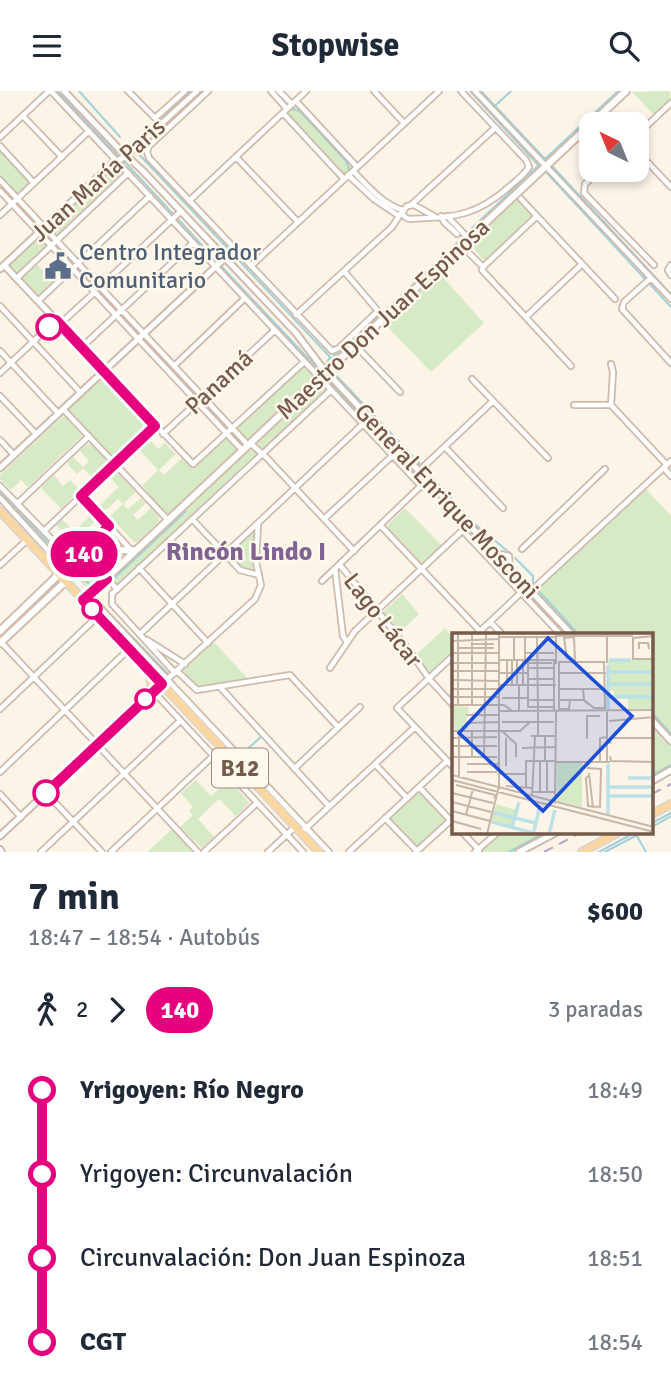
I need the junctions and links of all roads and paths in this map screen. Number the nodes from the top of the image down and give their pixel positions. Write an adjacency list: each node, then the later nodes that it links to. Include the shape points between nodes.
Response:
1 (50, 91): 17 (street); 21 (street)
2 (64, 91): 24 (street, General Enrique Mosconi)
3 (128, 91): 4 (street, via 155,118)
4 (185, 91)
5 (197, 91): 24 (street, Juan María Paris)
6 (208, 91): 41 (street, via 147,150 149,158)
7 (271, 91): 16 (street)
8 (279, 91): 16 (street)
9 (306, 91): 16 (street)
10 (374, 91): 18 (street)
11 (439, 91): 18 (street)
12 (461, 91): 20 (street)
13 (475, 91): 29 (street)
14 (626, 91): 29 (main road, Maestro Don Juan Espinosa)
15 (671, 103): 19 (street)
16 (289, 107): 26 (street); 31 (street); 31 (street)
17 (23, 116): 22 (street); 25 (street)
18 (404, 123): 31 (street)
19 (649, 124)
20 (495, 128): 37 (street); 49 (street, via 529,168 489,204)
21 (89, 131): 25 (street); 27 (street)
22 (0, 137)
23 (0, 146): 34 (street)
24 (126, 156): 27 (street, Juan María Paris); 46 (street, General Enrique Mosconi)
25 (62, 157): 34 (street)
26 (236, 157): 41 (street); 53 (street)
27 (116, 161): 30 (street); 55 (street, Juan María Paris)
28 (649, 164): 35 (street)
29 (546, 166): 56 (main road, Maestro Don Juan Espinosa); 73 (street)
30 (128, 173): 38 (street); 57 (street)
31 (351, 173): 45 (street); 48 (street, via 375,201); 53 (street)
32 (0, 180): 39 (street)
33 (587, 182): 63 (street, via 583,192)
34 (34, 183): 39 (street)
35 (671, 187)
36 (0, 191): 42 (street)
37 (424, 194): 43 (street); 44 (street)
38 (150, 196): 52 (street); 61 (street)
39 (17, 198): 42 (street); 55 (street)
40 (521, 199): 50 (street)
41 (189, 201): 65 (street)
42 (12, 203): 47 (street); 55 (street)
43 (410, 205): 44 (street); 45 (street)
44 (423, 209): 49 (street)
45 (403, 210): 48 (street); 51 (street)
46 (181, 211): 52 (street); 60 (street, General Enrique Mosconi)
47 (0, 215)
48 (399, 216): 51 (street); 54 (street)
49 (443, 216): 51 (street); 56 (street); 56 (street)
50 (537, 216): 62 (street); 68 (street)
51 (407, 218): 54 (street)
52 (172, 220): 58 (street); 74 (street)
53 (298, 222): 65 (street)
54 (392, 227): 70 (street)
55 (42, 230): 57 (street); 59 (street); 66 (street, Juan María Paris)
56 (466, 240): 68 (street, via 469,253); 89 (main road, Maestro Don Juan Espinosa)
57 (57, 241): 59 (street); 61 (street)
58 (193, 243): 67 (street); 81 (street)
59 (51, 246): 69 (street); 72 (street)
60 (225, 258): 67 (street); 99 (street, General Enrique Mosconi, via 298,335)
61 (78, 264): 69 (street); 74 (street)
62 (582, 264): 77 (street); 84 (street)
63 (654, 265)
64 (671, 265): 71 (street)
65 (251, 266): 83 (street)
66 (2, 267): 72 (street)
67 (215, 267): 76 (street); 87 (street)
68 (483, 267): 84 (street)
69 (73, 269): 75 (street); 79 (street)
70 (344, 271): 83 (street); 83 (street, via 376,306 376,315 332,351)
71 (671, 275)
72 (17, 278): 79 (street)
73 (651, 278): 78 (street); 94 (street, via 622,309)
74 (100, 287): 81 (street)
75 (94, 292): 82 (street); 85 (street)
76 (245, 298): 86 (street); 96 (street)
77 (615, 299)
78 (671, 299)
79 (38, 301): 85 (street)
80 (0, 306): 88 (street)
81 (122, 310): 82 (street); 87 (street)
82 (116, 315): 87 (street); 90 (street)
83 (296, 315)
84 (526, 317): 97 (street)
85 (58, 322): 88 (street); 90 (street)
86 (275, 330): 93 (street); 107 (street, Panamá)
87 (141, 336): 96 (street); 98 (street); 109 (street)
88 (33, 342): 92 (street); 105 (street)
89 (355, 345): 99 (main road, Maestro Don Juan Espinosa); 104 (street)
90 (82, 348): 98 (street)
91 (0, 351): 92 (street)
92 (11, 362): 100 (street); 112 (street)
93 (304, 362): 101 (street); 115 (street)
94 (671, 363)
95 (611, 364): 111 (street)
96 (174, 366): 107 (street)
97 (571, 366)
98 (104, 371): 105 (street); 114 (street)
99 (326, 372): 101 (main road, Maestro Don Juan Espinosa); 131 (street, General Enrique Mosconi)
100 (0, 373)
101 (320, 379): 103 (street); 121 (main road, Maestro Don Juan Espinosa)
102 (472, 379): 108 (street)
103 (331, 390): 113 (street); 123 (street)
104 (400, 392)
105 (81, 393): 112 (street)
106 (0, 395): 116 (street)
107 (203, 397): 109 (street, Panamá); 115 (street)
108 (494, 401): 122 (street); 126 (street)
109 (198, 402): 117 (street, Panamá); 118 (street)
110 (574, 405): 111 (street)
111 (611, 405): 128 (street)
112 (61, 411): 116 (street); 119 (street)
113 (363, 424): 125 (street); 136 (street)
114 (155, 426): 117 (street); 127 (street, Panamá)
115 (233, 429): 118 (street); 121 (street)
116 (36, 434): 124 (street)
117 (163, 434): 118 (street, via 193,464)
118 (227, 434): 121 (street)
119 (89, 436): 127 (street); 139 (street)
120 (0, 440): 124 (street)
121 (248, 447): 123 (street); 144 (main road, Maestro Don Juan Espinosa)
122 (445, 447): 131 (street); 140 (street)
123 (262, 454): 136 (street); 142 (street)
124 (14, 455): 129 (street)
125 (393, 456): 135 (street); 143 (street)
126 (548, 458)
127 (115, 464): 137 (street, Panamá); 144 (street)
128 (667, 465): 132 (street); 170 (street)
129 (0, 468)
130 (605, 469): 156 (street)
131 (419, 471): 133 (street, General Enrique Mosconi)
132 (671, 476)
133 (428, 480): 135 (street); 155 (street, General Enrique Mosconi)
134 (0, 486): 139 (street)
135 (422, 487): 147 (street)
136 (295, 488): 143 (street); 145 (street)
137 (81, 496): 146 (street); 148 (street, Panamá)
138 (0, 498): 163 (street)
139 (17, 504): 148 (street)
140 (503, 508)
141 (0, 511): 149 (main road, B12)
142 (192, 519): 154 (street); 160 (street)
143 (324, 519): 152 (street)
144 (169, 521): 150 (main road, Maestro Don Juan Espinosa)
145 (258, 523): 154 (street); 164 (street)
146 (109, 526): 151 (street); 153 (street)
147 (381, 526): 152 (street); 161 (street)
148 (44, 531): 157 (street)
149 (27, 540): 158 (street); 163 (main road, B12)
150 (141, 547): 151 (main road, Maestro Don Juan Espinosa); 166 (main road, Maestro Don Juan Espinosa)
151 (132, 551): 153 (main road, Maestro Don Juan Espinosa)
152 (354, 551): 159 (street)
153 (82, 552): 157 (main road); 166 (street)
154 (225, 554): 164 (street, via 242,572); 174 (street)
155 (496, 554): 156 (street); 162 (street, General Enrique Mosconi)
156 (511, 559): 162 (street)
157 (73, 561): 163 (main road)
158 (0, 565)
159 (337, 567): 167 (street); 175 (street, Lago Lácar); 185 (street)
160 (139, 568): 169 (street); 174 (street)
161 (421, 569): 172 (street, via 464,529); 175 (street); 179 (street)
162 (510, 569): 170 (street, General Enrique Mosconi)
163 (62, 572): 165 (main road, B12); 168 (main road)
164 (259, 575): 186 (street, via 254,600)
165 (66, 581): 171 (main road); 173 (main road, B12)
166 (109, 581): 169 (street); 173 (main road, Maestro Don Juan Espinosa)
167 (322, 581)
168 (50, 583): 171 (main road, via 56,583); 178 (main road)
169 (117, 589): 183 (street, via 110,598 112,604)
170 (529, 589): 172 (street); 182 (street, General Enrique Mosconi)
171 (57, 590): 184 (main road)
172 (521, 593): 177 (street); 181 (street)
173 (86, 598): 176 (main road, B12); 195 (street)
174 (172, 604): 183 (street); 186 (street)
175 (377, 611): 185 (street); 194 (street, Lago Lácar)
176 (98, 616): 187 (main road, B12); 193 (street)
177 (490, 622): 179 (street); 180 (street)
178 (0, 631)
179 (478, 633)
180 (501, 633)
181 (559, 633)
182 (570, 633)
183 (142, 636): 189 (street); 192 (street)
184 (0, 642): 193 (street)
185 (346, 642): 190 (street)
186 (208, 643): 189 (street)
187 (129, 649): 191 (main road, B12); 201 (street)
188 (452, 657): 194 (street)
189 (186, 664): 192 (street)
190 (330, 667)
191 (147, 669): 195 (main road, B12); 197 (main road)
192 (176, 672): 195 (street); 196 (street, via 195,689)
193 (34, 677): 200 (street); 201 (street)
194 (429, 679): 198 (street, Lago Lácar); 205 (street, via 397,708)
195 (165, 682): 197 (street); 230 (main road, B12)
196 (219, 686): 204 (street, via 290,675); 212 (street)
197 (153, 692): 202 (street); 207 (street)
198 (452, 704)
199 (360, 707): 204 (street)
200 (0, 709)
201 (65, 710): 207 (street); 214 (street)
202 (180, 721): 208 (street); 215 (street)
203 (654, 722): 206 (street)
204 (338, 727): 212 (street)
205 (415, 727): 209 (street); 210 (street)
206 (671, 741)
207 (97, 745): 215 (street); 218 (street)
208 (213, 756): 221 (street); 224 (street)
209 (447, 761): 211 (street); 217 (street)
210 (375, 764): 220 (street); 223 (street)
211 (452, 766)
212 (295, 768): 223 (street)
213 (671, 770): 216 (street)
214 (0, 772)
215 (124, 773): 224 (street); 228 (street)
216 (654, 780)
217 (419, 787): 220 (street); 229 (street)
218 (46, 793): 226 (street); 228 (street)
219 (0, 795): 226 (street)
220 (407, 798): 227 (street)
221 (257, 803): 231 (street); 242 (street)
222 (671, 804): 225 (main road)
223 (329, 806): 230 (street)
224 (157, 809): 240 (street); 241 (street)
225 (654, 813)
226 (21, 817): 236 (street)
227 (385, 818): 247 (street); 248 (street)
228 (74, 821): 238 (street); 239 (street)
229 (452, 822): 248 (street)
230 (301, 829): 231 (street); 245 (main road, B12); 246 (street)
231 (286, 835): 243 (street); 244 (street)
232 (465, 835): 237 (street)
233 (495, 835): 237 (street)
234 (551, 835): 249 (street)
235 (613, 835): 250 (main road)
236 (0, 837)
237 (477, 851)
238 (41, 852)
239 (102, 852)
240 (111, 852)
241 (198, 852)
242 (204, 852)
243 (268, 852)
244 (303, 852)
245 (319, 852)
246 (329, 852)
247 (349, 852)
248 (417, 852)
249 (519, 852)
250 (582, 852)

